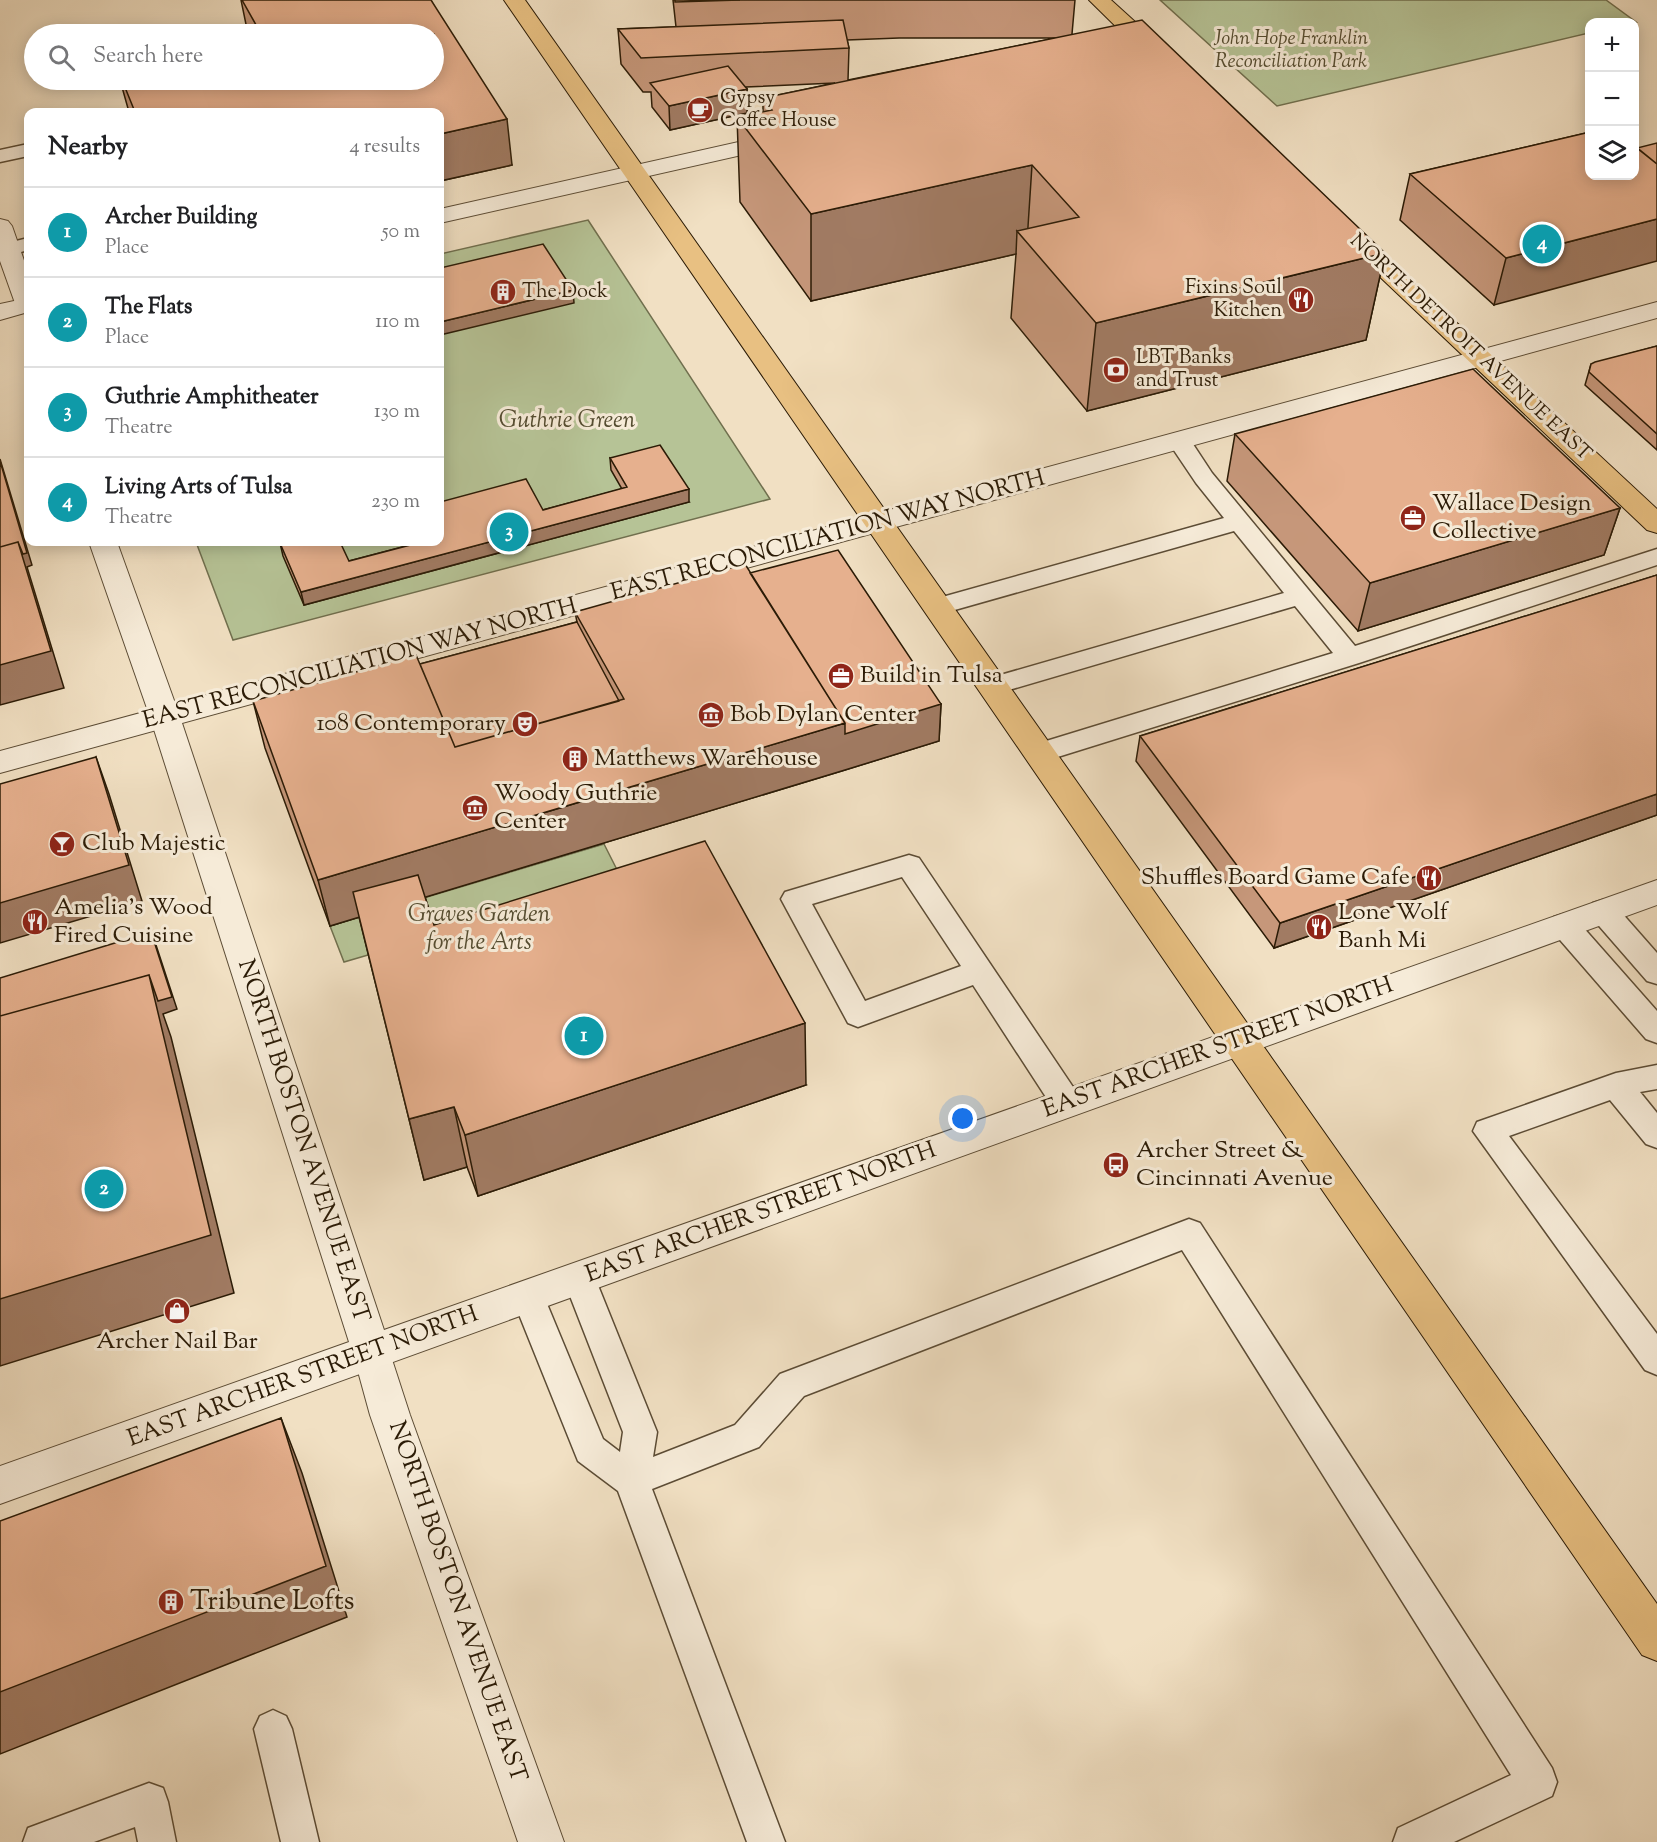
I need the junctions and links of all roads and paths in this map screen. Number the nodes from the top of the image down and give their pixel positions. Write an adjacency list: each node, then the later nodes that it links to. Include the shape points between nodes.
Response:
1 (514, 0): 7 (main road)
2 (1099, 0): 3 (main road)
3 (1156, 61)
4 (804, 135): 7 (street)
5 (24, 151): 6 (lane)
6 (0, 156)
7 (633, 173): 8 (street); 19 (main road)
8 (444, 215)
9 (1332, 219): 16 (main road, NORTH DETROIT AVENUE EAST)
10 (0, 226): 11 (street)
11 (18, 247): 12 (street)
12 (24, 283)
13 (24, 308): 15 (street)
14 (1657, 310): 16 (street, EAST RECONCILIATION WAY NORTH)
15 (0, 312)
16 (1481, 359): 17 (street, EAST RECONCILIATION WAY NORTH); 20 (main road, NORTH DETROIT AVENUE EAST)
17 (1179, 440): 18 (lane); 19 (street, EAST RECONCILIATION WAY NORTH)
18 (1240, 521): 23 (lane); 24 (lane)
19 (876, 522): 24 (main road); 27 (street, EAST RECONCILIATION WAY NORTH)
20 (1657, 524)
21 (105, 546): 27 (street, NORTH BOSTON AVENUE EAST)
22 (1657, 557): 25 (lane)
23 (1301, 596): 25 (lane); 26 (lane)
24 (937, 608): 26 (main road)
25 (1350, 657): 28 (lane)
26 (992, 686): 28 (main road)
27 (165, 717): 29 (street, EAST RECONCILIATION WAY NORTH); 43 (street, NORTH BOSTON AVENUE EAST)
28 (1039, 753): 36 (main road)
29 (0, 762)
30 (1657, 892): 31 (street, EAST ARCHER STREET NORTH)
31 (1603, 911): 32 (street, EAST ARCHER STREET NORTH); 34 (lane)
32 (1564, 925): 35 (lane); 36 (street, EAST ARCHER STREET NORTH)
33 (980, 971): 33 (lane, via 909,865 795,899 858,1015); 39 (lane)
34 (1657, 973)
35 (1657, 1030)
36 (1239, 1040): 39 (street, EAST ARCHER STREET NORTH); 47 (main road)
37 (1657, 1077): 38 (lane)
38 (1616, 1085): 40 (lane); 44 (lane, via 1488,1131)
39 (1066, 1102): 41 (street, EAST ARCHER STREET NORTH)
40 (1657, 1135)
41 (579, 1278): 42 (street, EAST ARCHER STREET NORTH); 45 (lane, via 640,1432)
42 (528, 1297): 43 (street, EAST ARCHER STREET NORTH); 45 (lane, via 590,1450)
43 (372, 1353): 46 (street, EAST ARCHER STREET NORTH); 52 (street, NORTH BOSTON AVENUE EAST)
44 (1657, 1360)
45 (632, 1481): 53 (lane); 54 (lane, via 747,1436 792,1385 1189,1233 1538,1782)
46 (0, 1485)
47 (1657, 1640)
48 (273, 1729): 51 (lane)
49 (42, 1842): 50 (lane, via 149,1802)
50 (157, 1842)
51 (300, 1842)
52 (541, 1842)
53 (766, 1842)
54 (1412, 1842)

